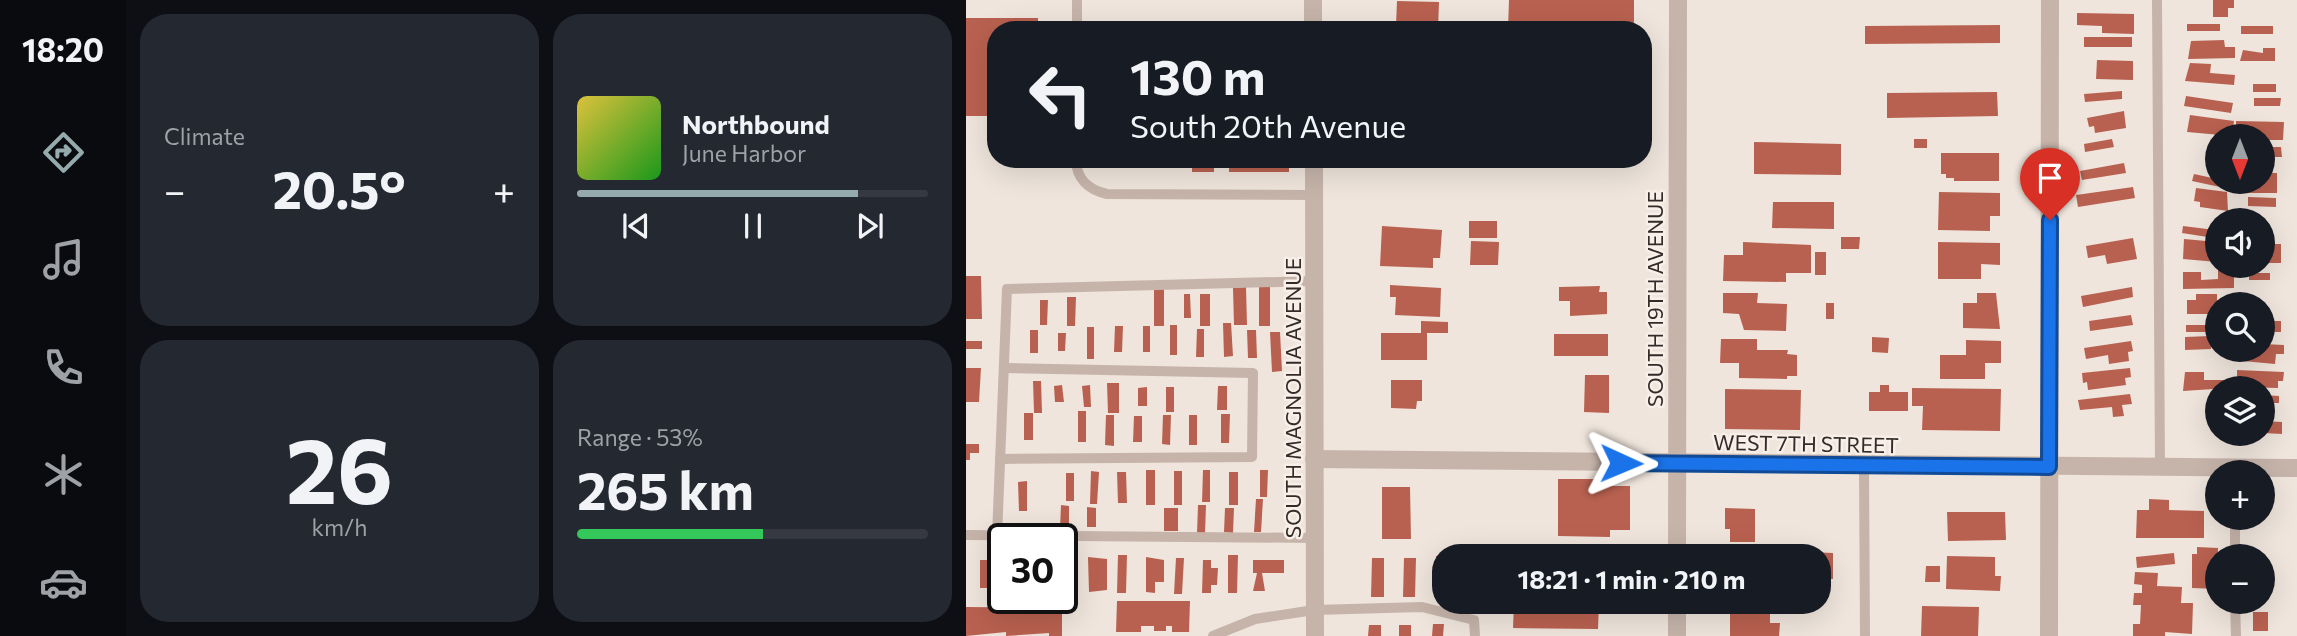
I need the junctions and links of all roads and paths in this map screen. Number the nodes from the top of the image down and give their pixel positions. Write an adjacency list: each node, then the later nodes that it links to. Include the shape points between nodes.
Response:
1 (1077, 0): 6 (lane)
2 (1313, 0): 7 (street)
3 (1678, 0): 15 (street, SOUTH 19TH AVENUE)
4 (2050, 0): 17 (street)
5 (2157, 0): 18 (lane)
6 (1077, 21)
7 (1313, 21)
8 (1078, 168): 10 (lane, via 1092,191 1107,194)
9 (1314, 168): 10 (street, SOUTH MAGNOLIA AVENUE)
10 (1314, 195): 11 (street, SOUTH MAGNOLIA AVENUE)
11 (1314, 281): 12 (lane, via 1007,289); 14 (street, SOUTH MAGNOLIA AVENUE)
12 (1003, 368): 13 (lane); 13 (lane, via 1253,373 1252,457)
13 (1000, 459): 22 (lane)
14 (1314, 459): 15 (street, WEST 7TH STREET); 26 (street, SOUTH MAGNOLIA AVENUE)
15 (1676, 464): 16 (street, WEST 7TH STREET); 27 (street, SOUTH 19TH AVENUE)
16 (1864, 467): 17 (street, WEST 7TH STREET); 35 (lane)
17 (2049, 467): 18 (street, WEST 7TH STREET); 36 (street)
18 (2160, 468): 20 (street, WEST 7TH STREET)
19 (2297, 468): 21 (street, WEST 7TH STREET)
20 (2205, 469)
21 (2275, 469)
22 (998, 523)
23 (966, 535): 24 (lane)
24 (987, 536)
25 (1078, 537): 26 (lane)
26 (1314, 538): 28 (street, SOUTH MAGNOLIA AVENUE)
27 (1677, 544)
28 (1314, 610): 31 (lane, via 1255,619); 32 (street, SOUTH MAGNOLIA AVENUE); 33 (lane, via 1422,607 1474,620)
29 (1677, 614): 34 (street)
30 (2235, 614): 37 (lane)
31 (1213, 636)
32 (1315, 636)
33 (1475, 636)
34 (1677, 636)
35 (1864, 636)
36 (2049, 636)
37 (2236, 636)

